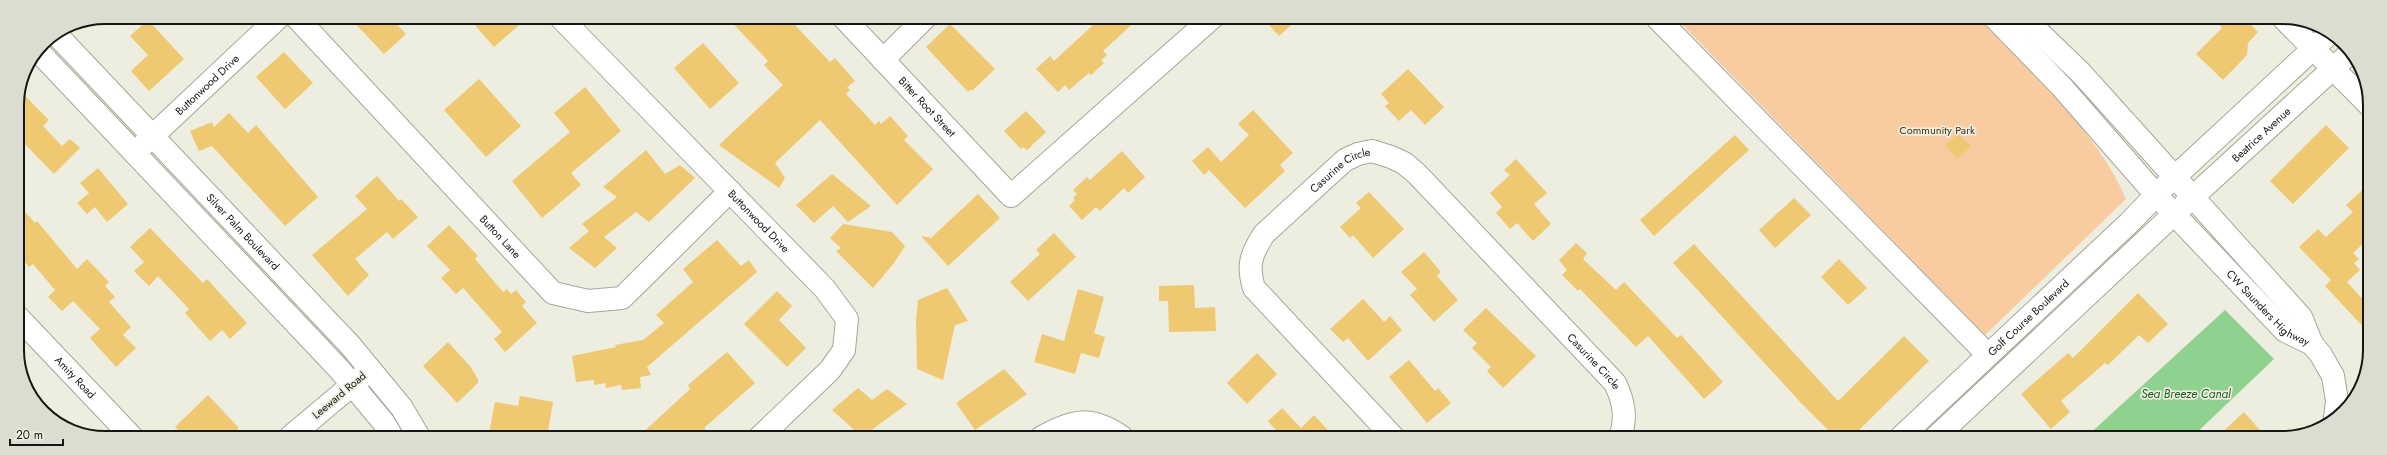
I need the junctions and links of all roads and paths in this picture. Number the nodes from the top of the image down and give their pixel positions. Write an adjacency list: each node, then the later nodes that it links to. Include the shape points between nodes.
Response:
1 (272, 24): 17 (street, Buttonwood Drive)
2 (303, 24): 20 (street, Button Lane, via 553,293 588,301 622,298)
3 (567, 24): 20 (street, Buttonwood Drive)
4 (850, 24): 14 (street, Bitter Root Street)
5 (919, 24): 14 (street)
6 (1205, 24): 14 (street, Bitter Root Street, via 1011,196)
7 (1663, 24): 26 (street)
8 (2000, 24): 21 (street, CW Saunders Highway, via 2061,86)
9 (2030, 24): 19 (street, CW Saunders Highway, via 2081,73)
10 (2296, 26): 12 (street)
11 (60, 38): 17 (street, Silver Palm Boulevard)
12 (2321, 41): 15 (street); 19 (street)
13 (42, 55): 18 (street)
14 (883, 60)
15 (2341, 61): 16 (street); 22 (street, Beatrice Avenue)
16 (2362, 94)
17 (153, 136): 18 (street, Buttonwood Drive); 27 (street, Silver Palm Boulevard)
18 (135, 154): 28 (street)
19 (2176, 176): 21 (street); 22 (street, CW Saunders Highway)
20 (730, 191): 34 (street, Buttonwood Drive, via 825,289 847,319 844,350 830,370)
21 (2156, 195): 23 (street, CW Saunders Highway); 26 (street, Golf Course Boulevard, via 2130,223)
22 (2194, 196): 23 (street, Beatrice Avenue); 25 (street, CW Saunders Highway, via 2301,317)
23 (2174, 214): 25 (street, CW Saunders Highway, via 2285,331); 40 (street)
24 (24, 323): 30 (street, Amity Road)
25 (2312, 344): 29 (street, via 2329,367 2336,385)
26 (1988, 355): 39 (street, Golf Course Boulevard)
27 (370, 369): 28 (street, Leeward Road); 33 (street, Silver Palm Boulevard, via 402,408)
28 (353, 384): 31 (street, Leeward Road); 32 (street)
29 (2339, 407)
30 (126, 431)
31 (297, 431)
32 (389, 431)
33 (415, 431)
34 (766, 431)
35 (1054, 431): 36 (street, via 1075,422 1104,425)
36 (1112, 431)
37 (1387, 431): 38 (street, Casurine Circle, via 1254,288 1249,269 1254,249 1264,234 1345,160 1372,151 1404,163 1417,174 1615,383 1624,402)
38 (1622, 431)
39 (1907, 431)
40 (1942, 431)

